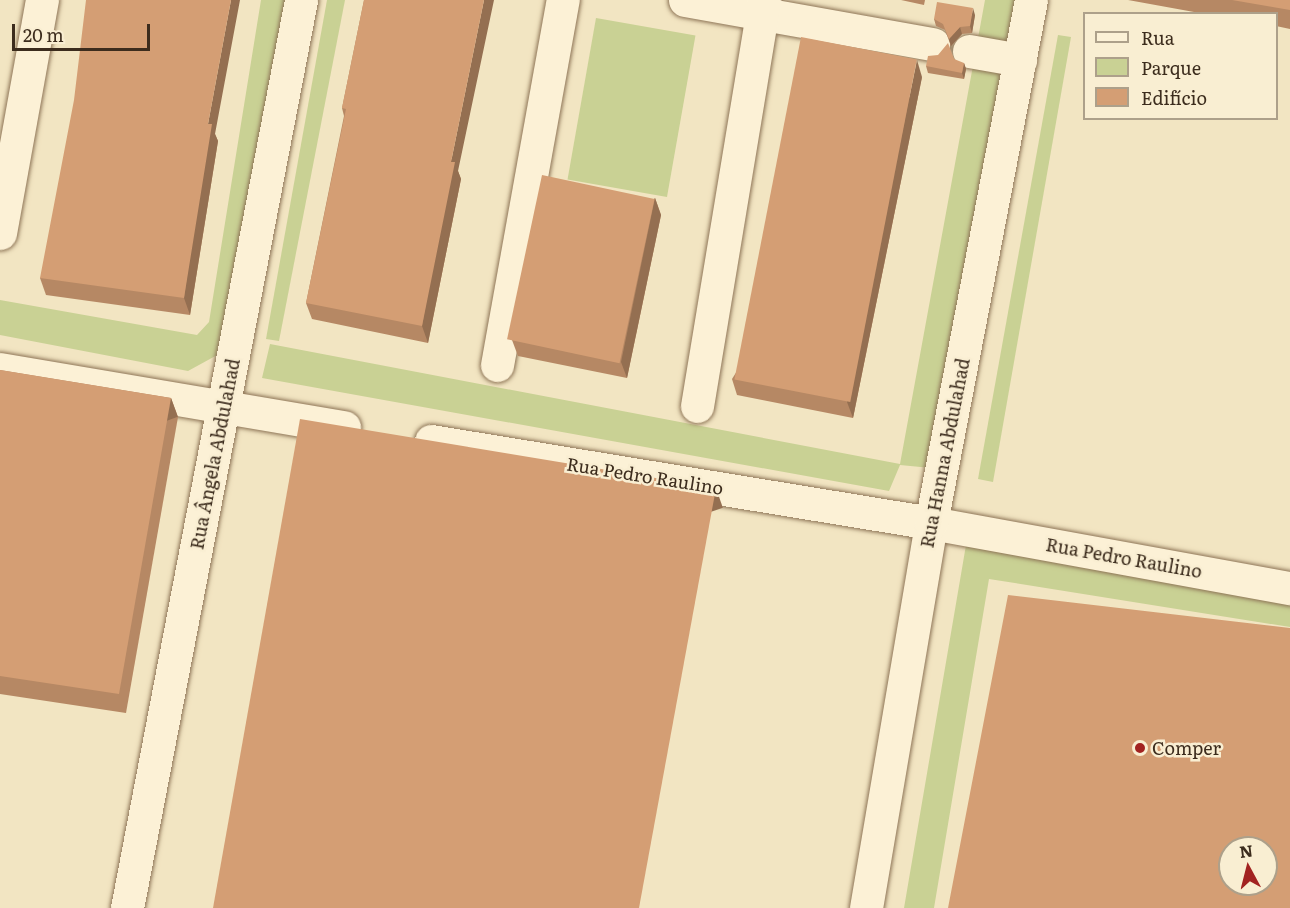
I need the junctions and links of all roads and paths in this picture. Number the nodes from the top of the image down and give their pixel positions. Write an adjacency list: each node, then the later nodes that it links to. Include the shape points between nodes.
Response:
1 (42, 0): 10 (street)
2 (301, 0): 14 (street, Rua Ângela Abdulahad)
3 (562, 0): 11 (street)
4 (685, 0): 6 (street)
5 (1031, 0): 9 (street, Rua Hanna Abdulahad)
6 (763, 7): 7 (street); 13 (street)
7 (933, 44)
8 (969, 51): 9 (street)
9 (1020, 60): 15 (street, Rua Hanna Abdulahad)
10 (0, 233)
11 (497, 365)
12 (0, 369): 14 (street, Rua Pedro Raulino)
13 (697, 406)
14 (224, 407): 15 (street, Rua Pedro Raulino); 17 (street, Rua Ângela Abdulahad)
15 (931, 523): 16 (street, Rua Pedro Raulino); 18 (street, Rua Hanna Abdulahad)
16 (1290, 588)
17 (127, 908)
18 (866, 908)

